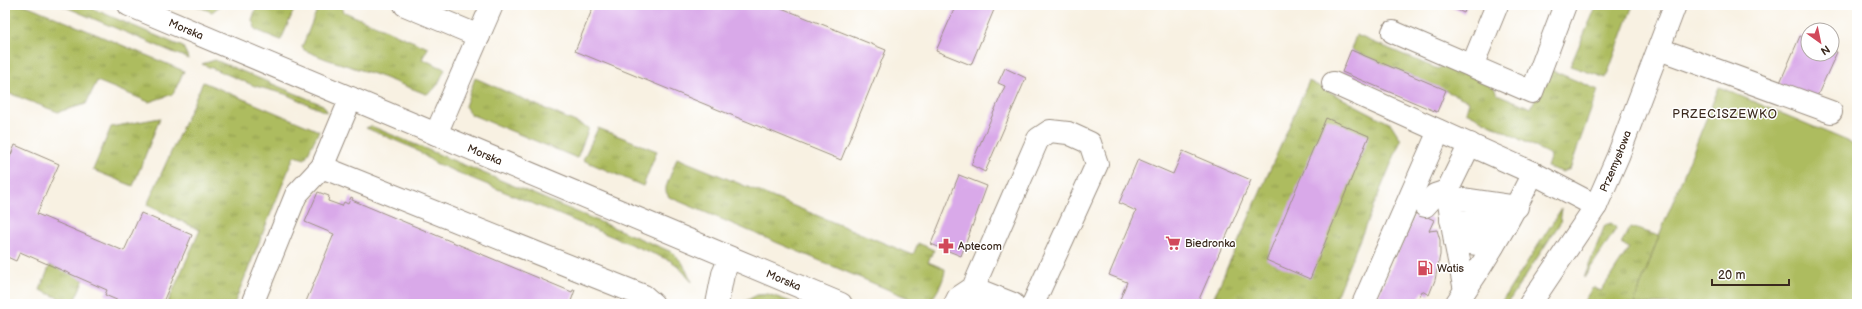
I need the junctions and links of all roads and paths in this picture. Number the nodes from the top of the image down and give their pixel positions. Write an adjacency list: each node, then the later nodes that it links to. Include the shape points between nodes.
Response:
1 (129, 5): 12 (street, Morska)
2 (405, 5): 8 (street)
3 (492, 5): 8 (street)
4 (1497, 5): 10 (street)
5 (1565, 5): 10 (street, via 1532,92)
6 (1675, 5): 9 (street, Przemysłowa)
7 (1393, 32): 10 (street)
8 (479, 36): 15 (street)
9 (1659, 49): 13 (street); 21 (street, Przemysłowa)
10 (1472, 66)
11 (1333, 83): 14 (street)
12 (351, 98): 15 (street, Morska); 17 (street)
13 (1831, 112)
14 (1439, 131): 16 (street); 37 (street)
15 (436, 134): 27 (street, Morska)
16 (1470, 144): 18 (street); 19 (street)
17 (322, 167): 30 (street, via 296,195); 31 (street, via 644,296)
18 (1533, 173): 21 (street); 22 (street)
19 (1447, 194): 20 (street, via 1435,195); 22 (street); 23 (street)
20 (1425, 206)
21 (1596, 206): 38 (street, Przemysłowa)
22 (1517, 207): 24 (street)
23 (1451, 220): 24 (street); 25 (street)
24 (1505, 226): 26 (street)
25 (1455, 241): 26 (street); 29 (street)
26 (1493, 246): 29 (street)
27 (730, 258): 32 (street, via 723,274); 33 (street, Morska)
28 (973, 288): 34 (street, via 958,298); 35 (street); 36 (street, via 1038,139 1050,130 1068,133 1090,143 1097,164)
29 (1461, 297)
30 (252, 304)
31 (653, 304)
32 (718, 304)
33 (841, 304)
34 (955, 304)
35 (1013, 304)
36 (1034, 304)
37 (1363, 304)
38 (1530, 304)

